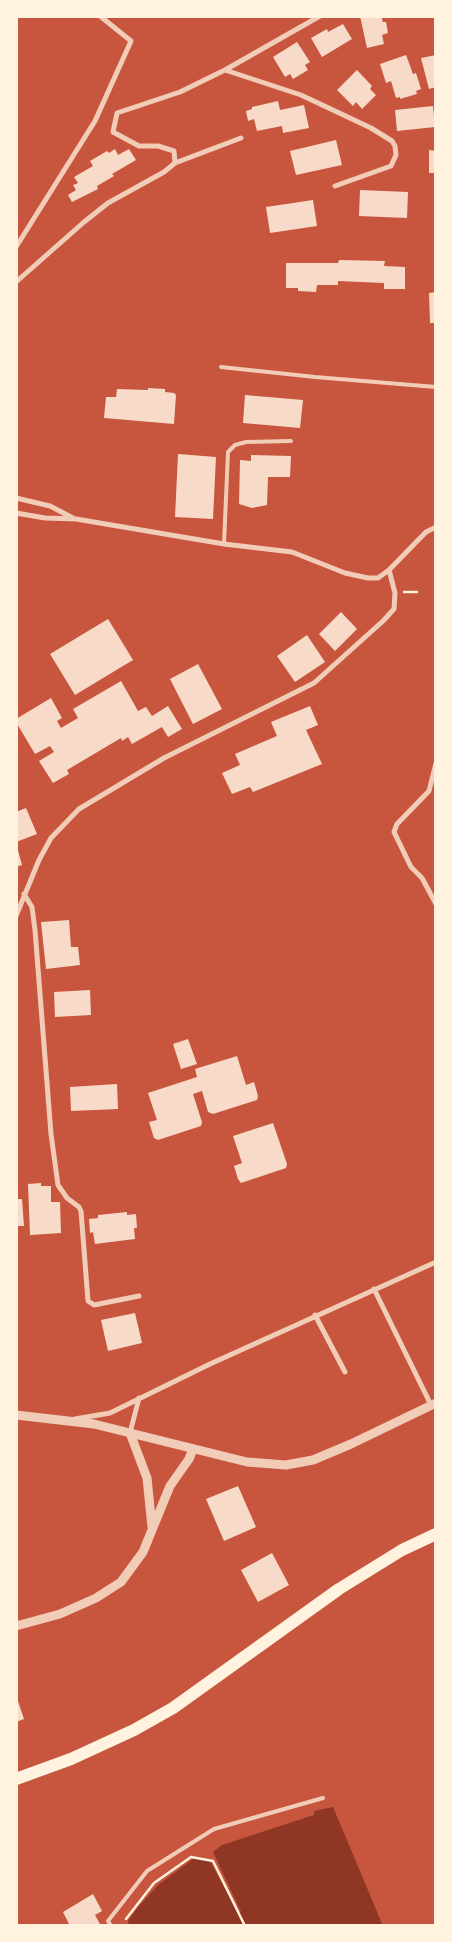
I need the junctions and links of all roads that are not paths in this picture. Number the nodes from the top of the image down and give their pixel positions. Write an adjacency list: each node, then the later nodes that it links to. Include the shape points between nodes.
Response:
1 (100, 16): 7 (street, via 131,42 95,121)
2 (320, 16): 3 (street)
3 (225, 70): 5 (street, via 180,92 117,114 113,132 139,146 158,146 174,151); 6 (street, via 301,95 371,128 395,146 396,155 391,166)
4 (241, 138): 5 (street)
5 (175, 163): 8 (street, via 90,217)
6 (335, 186)
7 (16, 247)
8 (16, 282)
9 (221, 367): 10 (lane)
10 (436, 387)
11 (291, 441): 16 (lane, via 246,442 228,452)
12 (16, 498): 14 (street, via 50,506)
13 (16, 513): 14 (street)
14 (76, 519): 16 (street)
15 (436, 527): 17 (street, via 426,532)
16 (224, 544): 17 (street, via 292,552 345,573 368,578 378,578)
17 (389, 570): 19 (street, via 395,606 383,622 314,683 164,758 79,809 52,838)
18 (436, 763): 20 (street, via 429,791 397,824 394,832 411,867 422,878)
19 (24, 894): 21 (street); 24 (street, via 32,907 35,930 58,1185 81,1211 88,1301 94,1305)
20 (436, 904)
21 (16, 916)
22 (436, 1262): 23 (street)
23 (374, 1289): 25 (street); 28 (street)
24 (139, 1296)
25 (315, 1315): 26 (street); 27 (street)
26 (345, 1372)
27 (139, 1398): 30 (street, via 110,1413); 31 (street)
28 (433, 1404): 32 (street, via 313,1460 286,1465 247,1462)
29 (16, 1415): 30 (street)
30 (69, 1420): 31 (street)
31 (130, 1433): 32 (street); 33 (street, via 147,1478)
32 (193, 1449): 33 (street, via 170,1486)
33 (153, 1529): 35 (street, via 143,1552 108,1592 60,1614)
34 (436, 1534): 36 (main road, via 402,1550 339,1589 173,1708 80,1755)
35 (16, 1626)
36 (16, 1778)
37 (323, 1798): 38 (lane, via 214,1829 148,1871 108,1921)
38 (111, 1926)

